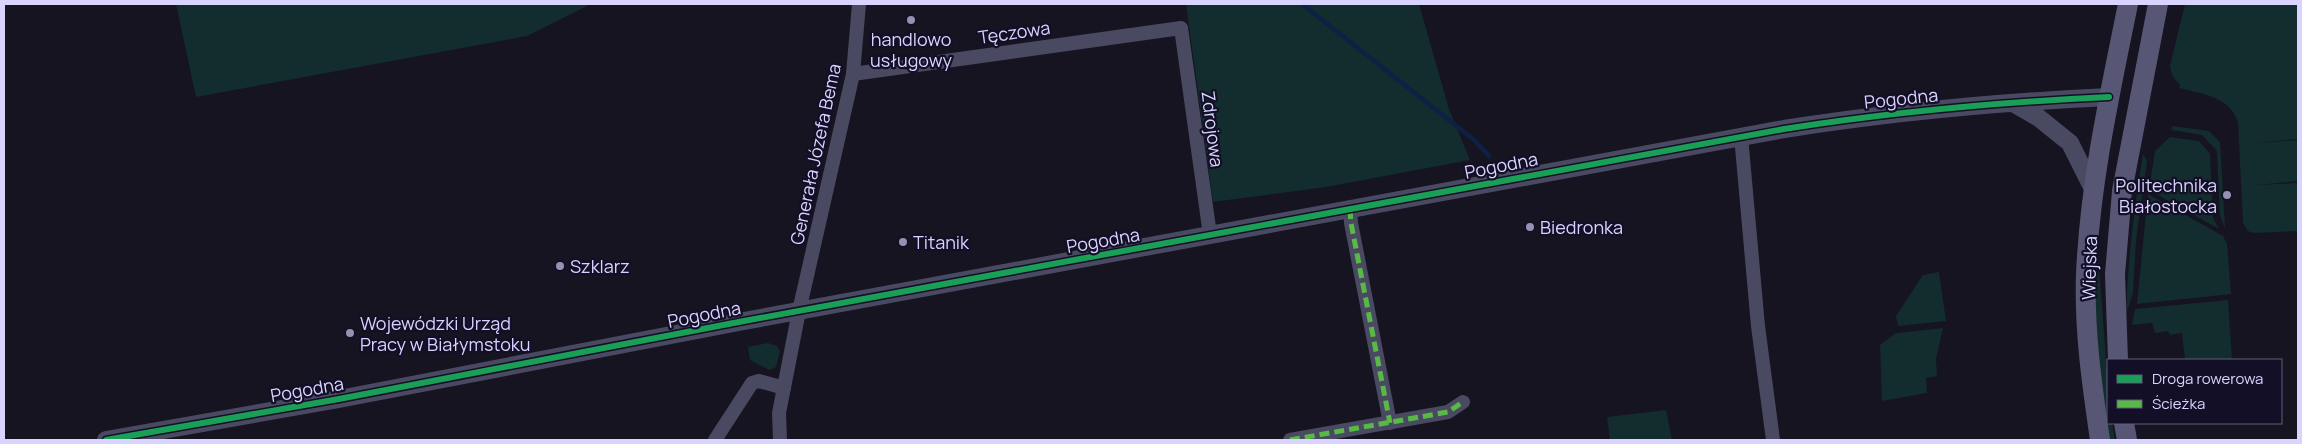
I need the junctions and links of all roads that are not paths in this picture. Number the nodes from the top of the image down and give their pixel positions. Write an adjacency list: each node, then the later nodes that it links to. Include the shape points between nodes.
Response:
1 (859, 4): 5 (street, Generała Józefa Bema)
2 (2128, 4): 6 (main road, Wiejska)
3 (2158, 4): 7 (main road, Wiejska)
4 (1182, 28): 5 (street, Tęczowa); 12 (street, Zdrojowa)
5 (852, 74): 13 (street, Generała Józefa Bema)
6 (2109, 97): 7 (main road); 8 (street, Pogodna); 10 (main road, Wiejska)
7 (2139, 102): 14 (main road, Wiejska, via 2119,219 2115,274)
8 (2013, 103): 9 (street, Pogodna, via 1858,117); 10 (street, via 2053,127 2070,143)
9 (1741, 136): 11 (street, Pogodna); 23 (street, via 1754,288)
10 (2093, 189): 24 (main road, Wiejska, via 2086,275 2088,357)
11 (1350, 209): 12 (street, Pogodna); 17 (street)
12 (1210, 235): 13 (street, Pogodna)
13 (799, 311): 15 (street, Generała Józefa Bema); 19 (street, Pogodna)
14 (2118, 359)
15 (784, 388): 20 (street, via 759,381 752,383); 21 (street, Generała Józefa Bema, via 779,414)
16 (1463, 402): 17 (street, via 1448,412)
17 (1390, 423): 22 (street)
18 (2124, 424): 25 (main road)
19 (106, 440)
20 (714, 440)
21 (780, 440)
22 (1290, 440)
23 (1773, 440)
24 (2100, 440)
25 (2127, 440)

